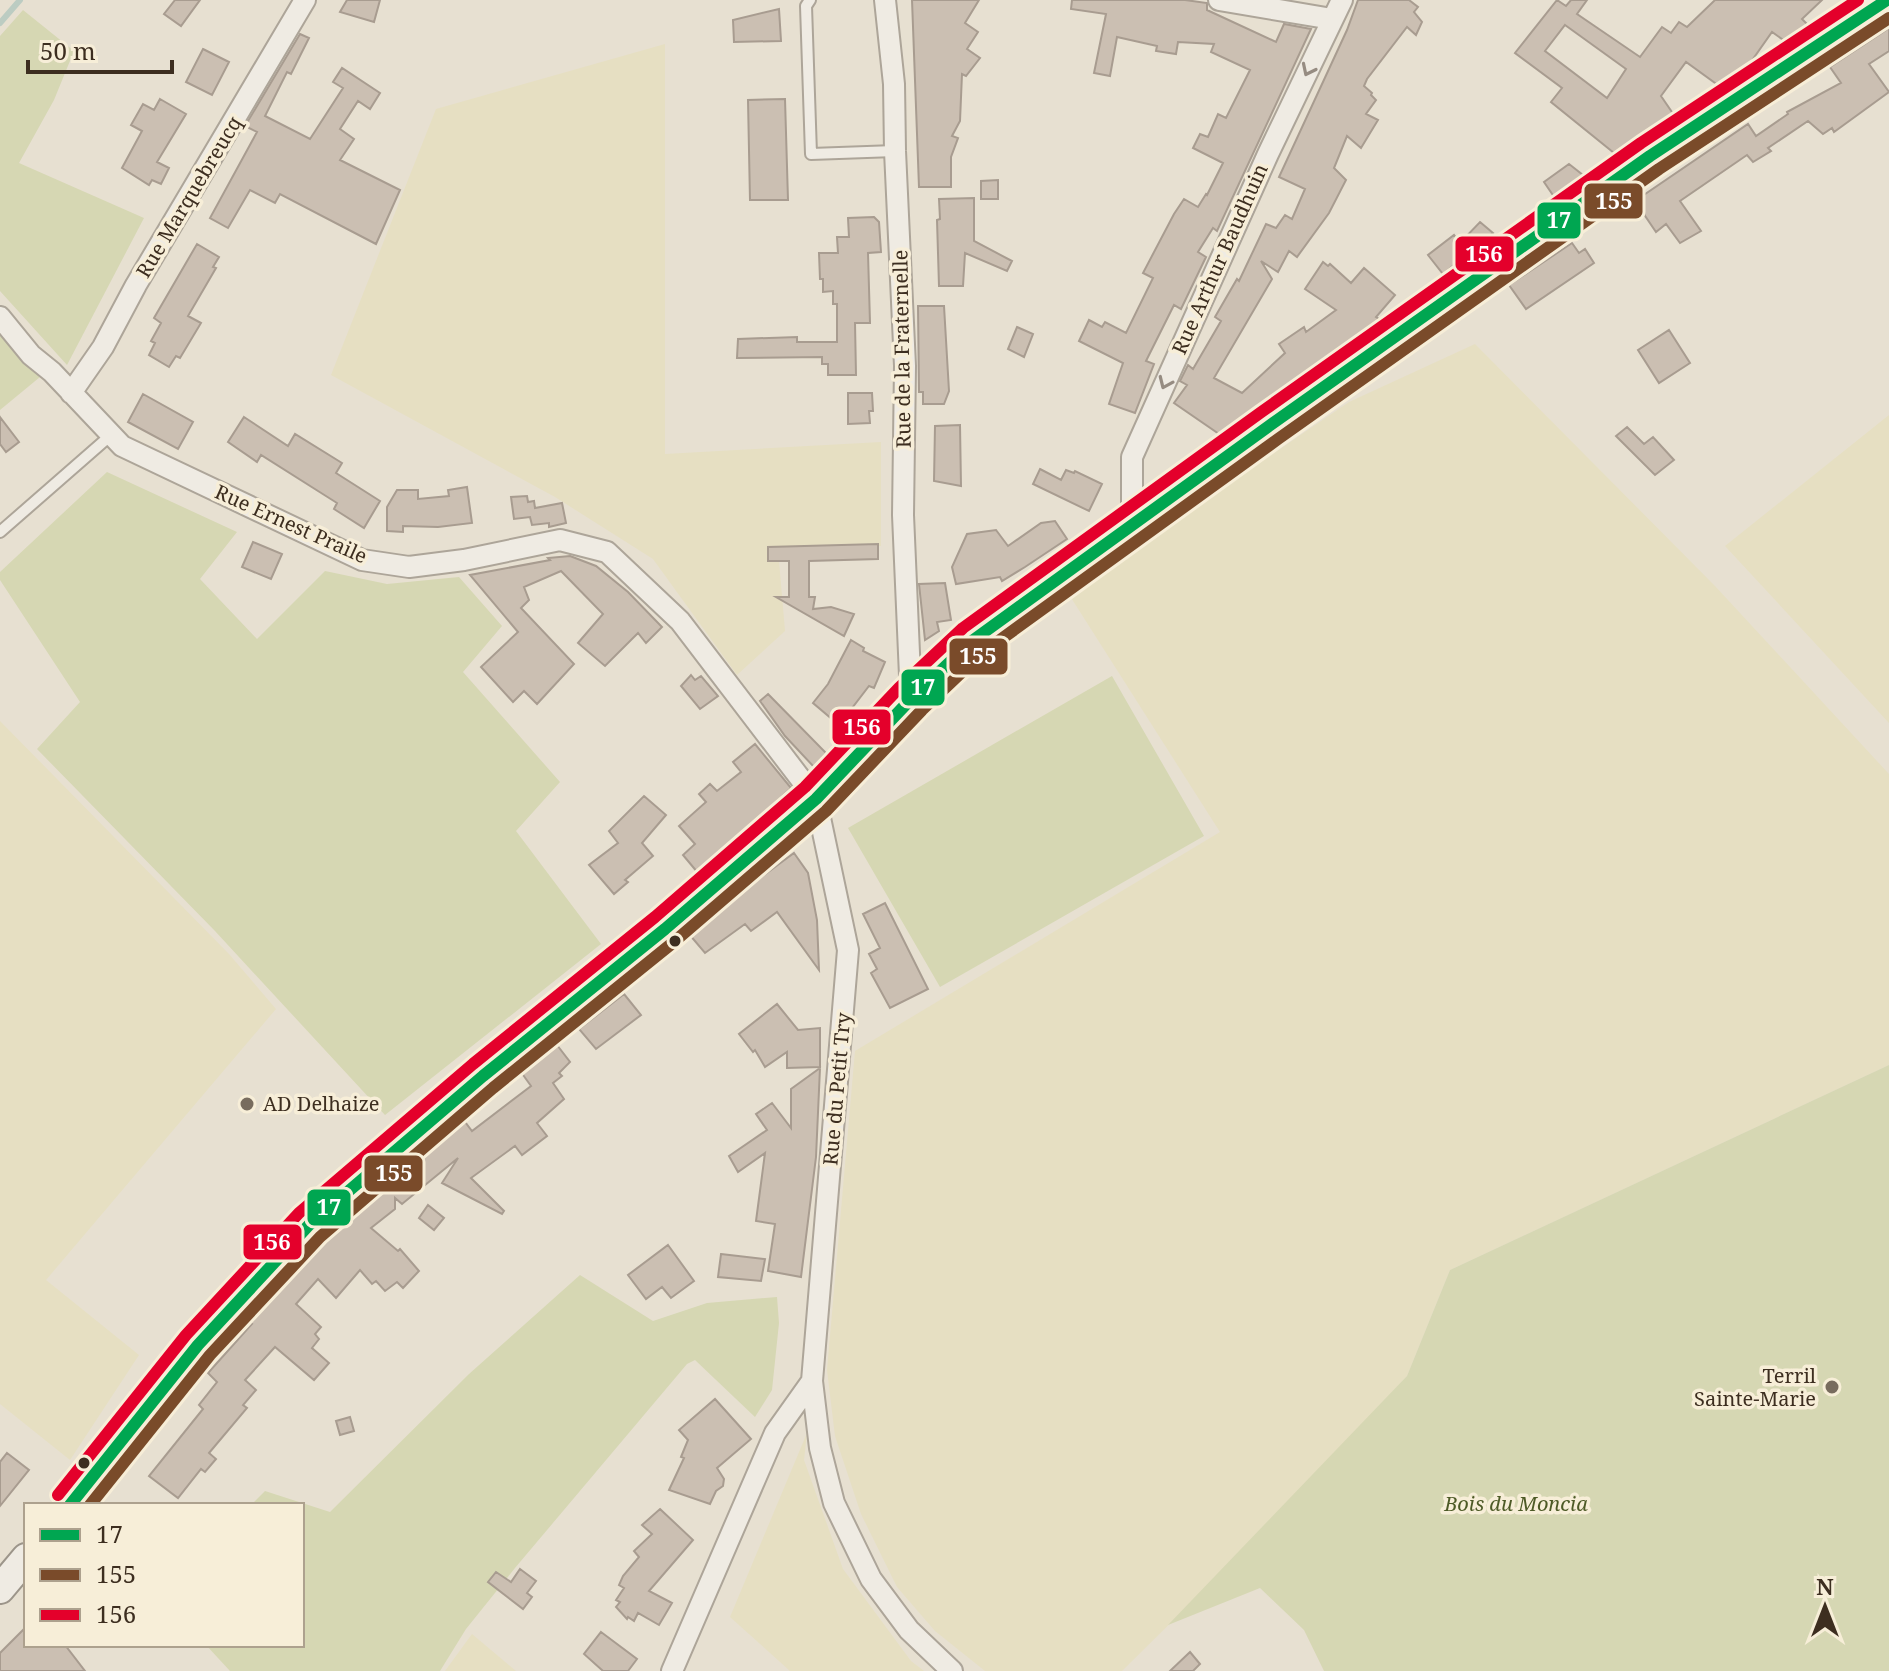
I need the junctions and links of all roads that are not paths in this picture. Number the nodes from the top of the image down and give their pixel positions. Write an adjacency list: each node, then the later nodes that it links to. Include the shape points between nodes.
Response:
1 (305, 0): 10 (street, Rue Marquebreucq)
2 (810, 0): 8 (lane, via 806,6 811,154)
3 (885, 0): 8 (street, Rue de la Fraternelle)
4 (1219, 0): 7 (street)
5 (1342, 0): 7 (street, Rue Arthur Baudhuin)
6 (1887, 0): 12 (main road, via 1650,156)
7 (1332, 19): 12 (street, Rue Arthur Baudhuin, one-way to 12, via 1132,457)
8 (895, 151): 14 (street, Rue de la Fraternelle)
9 (0, 317): 10 (street, Rue Ernest Praile)
10 (71, 393): 11 (street, Rue Ernest Praile)
11 (111, 435): 13 (lane); 15 (street, Rue Ernest Praile, via 122,446 362,560 409,567 560,540 607,552 680,621)
12 (1132, 526): 14 (main road, via 972,641)
13 (0, 532)
14 (911, 699): 15 (main road)
15 (816, 799): 16 (street, Rue du Petit Try, via 848,950); 17 (main road, via 309,1225 198,1345)
16 (812, 1381): 20 (street, via 775,1433); 21 (street, Rue du Petit Try, via 820,1448 834,1503 871,1579 909,1630)
17 (72, 1503)
18 (24, 1560): 19 (main road)
19 (0, 1589)
20 (672, 1671)
21 (952, 1671)

